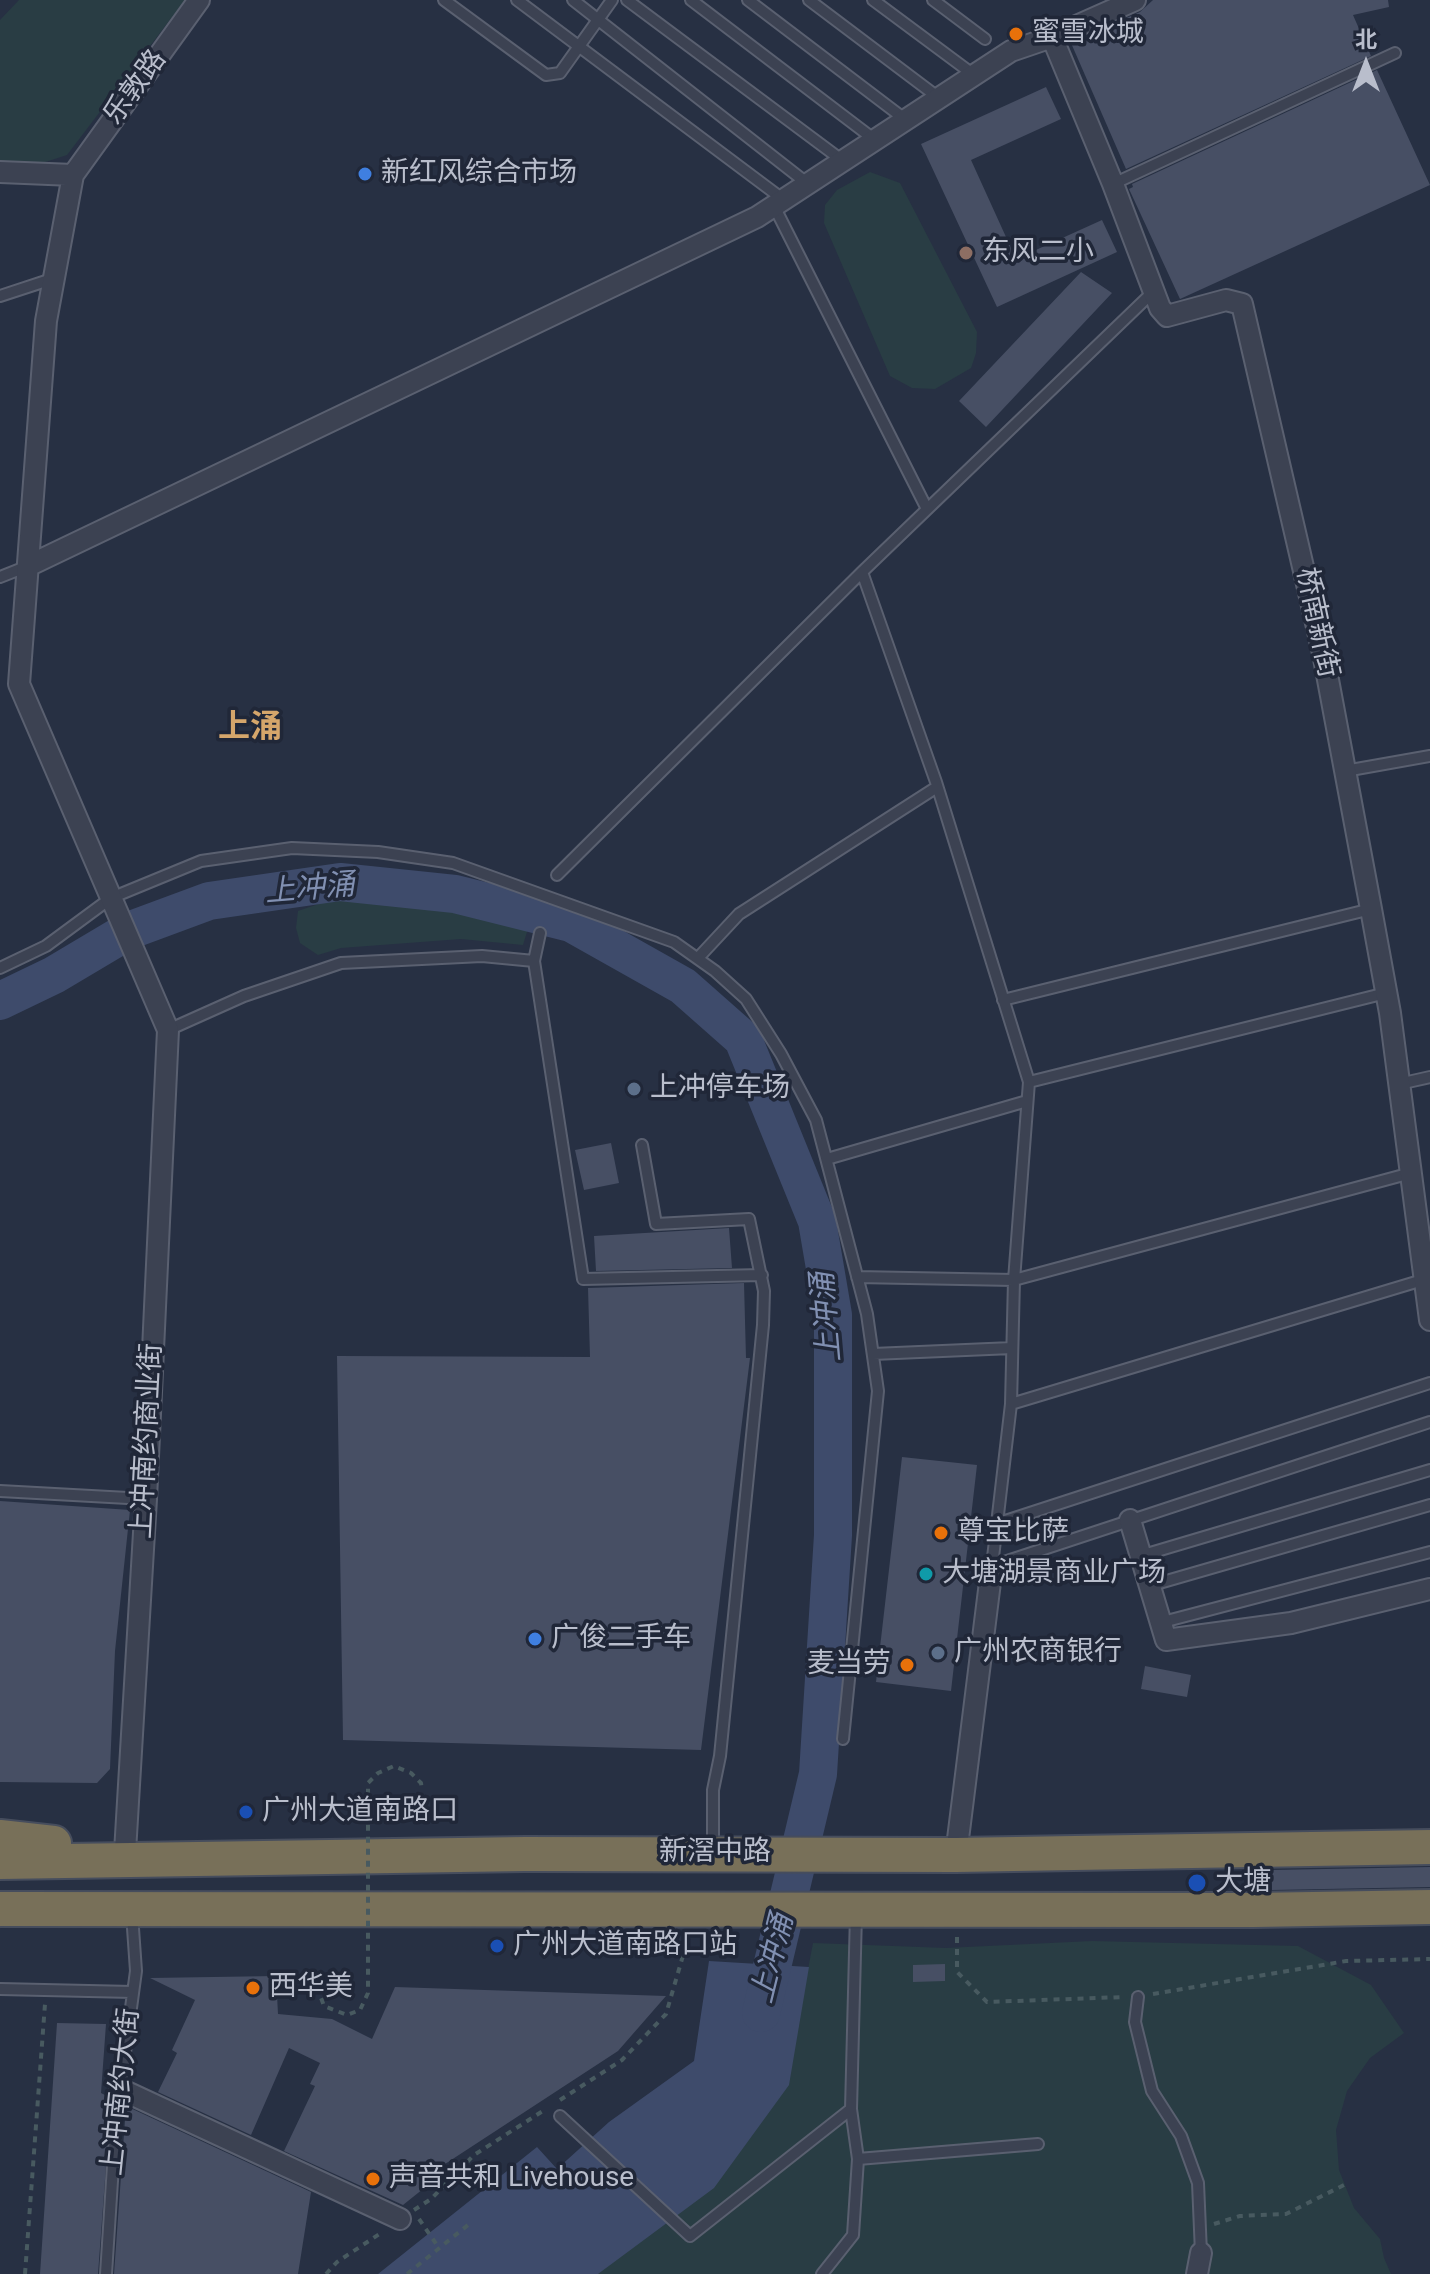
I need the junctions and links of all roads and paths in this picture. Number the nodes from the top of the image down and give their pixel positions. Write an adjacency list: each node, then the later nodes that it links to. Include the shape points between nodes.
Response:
1 (199, 0): 24 (street, 乐敦路)
2 (444, 0): 16 (lane, via 546,75 560,73)
3 (517, 0): 16 (lane)
4 (573, 0): 13 (lane)
5 (612, 0): 13 (lane)
6 (627, 0): 22 (lane)
7 (691, 0): 21 (lane)
8 (748, 0): 20 (lane)
9 (809, 0): 19 (lane)
10 (873, 0): 18 (lane)
11 (933, 0): 15 (lane)
12 (1135, 0): 14 (street)
13 (599, 19): 16 (lane); 25 (lane)
14 (1052, 37): 18 (street, via 1011,51); 26 (street, 桥南新街)
15 (985, 39)
16 (579, 47): 27 (lane)
17 (1395, 53): 26 (lane)
18 (974, 75): 19 (street)
19 (939, 98): 20 (street)
20 (906, 120): 21 (street)
21 (875, 140): 22 (street)
22 (843, 161): 25 (street)
23 (0, 172): 24 (street)
24 (73, 175): 28 (street)
25 (808, 184): 27 (street)
26 (1113, 184): 29 (street, 桥南新街)
27 (779, 203): 31 (lane); 32 (street)
28 (52, 279): 30 (lane); 32 (street)
29 (1154, 291): 31 (lane); 36 (street, 桥南新街, via 1167,316 1226,300 1242,304)
30 (0, 296)
31 (927, 509): 33 (lane)
32 (28, 566): 34 (lane); 39 (street, via 19,684)
33 (862, 572): 37 (lane); 38 (lane)
34 (0, 577)
35 (1430, 756): 36 (lane)
36 (1345, 771): 40 (street, 桥南新街)
37 (937, 787): 42 (lane, via 739,914); 46 (lane)
38 (557, 875)
39 (111, 898): 42 (lane, via 201,861 292,848 378,852 453,863 674,942); 44 (lane, via 46,946); 47 (street)
40 (1371, 909): 45 (street, 桥南新街); 46 (lane)
41 (540, 933): 43 (lane)
42 (698, 958): 53 (lane, via 746,999 816,1120)
43 (534, 961): 47 (lane, via 482,956 341,963 244,996); 55 (lane, via 583,1279)
44 (0, 968)
45 (1386, 993): 49 (lane); 50 (street, 桥南新街)
46 (1003, 1000): 49 (lane)
47 (168, 1030): 67 (street, 上冲南约商业街)
48 (1430, 1077): 50 (lane)
49 (1029, 1082): 51 (lane)
50 (1399, 1084): 54 (street, 桥南新街)
51 (1027, 1101): 53 (lane); 58 (lane)
52 (642, 1145): 55 (lane, via 656,1224 749,1219)
53 (827, 1159): 56 (lane)
54 (1411, 1173): 57 (street, 桥南新街); 58 (lane)
55 (762, 1275): 82 (lane, via 763,1325 713,1790)
56 (857, 1277): 58 (lane); 61 (lane)
57 (1427, 1278): 59 (street, 桥南新街); 63 (lane)
58 (1014, 1280): 60 (lane)
59 (1430, 1320)
60 (1012, 1348): 61 (lane); 63 (lane)
61 (873, 1354): 77 (lane, via 878,1391)
62 (1430, 1383): 70 (lane)
63 (1011, 1404): 70 (lane)
64 (1430, 1422): 69 (lane)
65 (1430, 1470): 72 (lane)
66 (0, 1491): 67 (lane)
67 (146, 1499): 81 (street, 上冲南约商业街)
68 (1430, 1505): 74 (lane)
69 (1130, 1520): 72 (street); 73 (lane)
70 (996, 1524): 73 (lane)
71 (1430, 1552): 76 (lane)
72 (1140, 1556): 74 (street)
73 (992, 1566): 83 (street)
74 (1149, 1586): 76 (street)
75 (1430, 1589): 76 (street, via 1291,1623 1166,1640)
76 (1159, 1623)
77 (843, 1739)
78 (422, 1790): 95 (path, bridge, via 411,1773 394,1766 368,1783 368,1993 360,2010 347,2015 324,2006)
79 (0, 1837): 81 (highway)
80 (1430, 1847): 83 (highway, 新滘中路)
81 (125, 1852): 84 (highway)
82 (724, 1853): 83 (highway, 新滘中路); 84 (highway, 新滘中路)
83 (956, 1855)
84 (189, 1860): 85 (highway, 新滘中路)
85 (0, 1862)
86 (1430, 1907): 90 (highway, 新滘中路)
87 (0, 1909): 88 (highway, 新滘中路)
88 (131, 1909): 89 (highway, 新滘中路); 91 (highway); 93 (highway); 98 (lane, 上冲南约大街)
89 (696, 1909): 90 (highway, 新滘中路); 109 (path, via 666,2014 622,2060 474,2155 413,2210)
90 (840, 1909): 101 (lane)
91 (0, 1922)
92 (957, 1926): 99 (path, via 957,1972 987,2002)
93 (0, 1932)
94 (1430, 1959): 99 (path, via 1346,1961)
95 (317, 1987)
96 (0, 1989): 97 (lane)
97 (46, 1990): 98 (lane); 111 (path)
98 (133, 1992): 100 (lane, 上冲南约大街)
99 (1138, 1997): 108 (lane, via 1135,2022 1152,2091 1181,2136 1198,2183)
100 (120, 2089): 106 (street); 112 (lane, 上冲南约大街)
101 (851, 2109): 102 (lane, via 690,2236); 104 (lane)
102 (563, 2119)
103 (1038, 2144): 104 (lane)
104 (858, 2159): 115 (lane, via 853,2235)
105 (1344, 2185): 108 (path, via 1286,2214 1240,2216)
106 (400, 2219): 113 (path)
107 (468, 2225): 109 (path)
108 (1200, 2229): 110 (lane)
109 (439, 2249): 114 (path)
110 (1201, 2253): 116 (street)
111 (25, 2274)
112 (106, 2274)
113 (326, 2274)
114 (407, 2274)
115 (822, 2274)
116 (1197, 2274)

